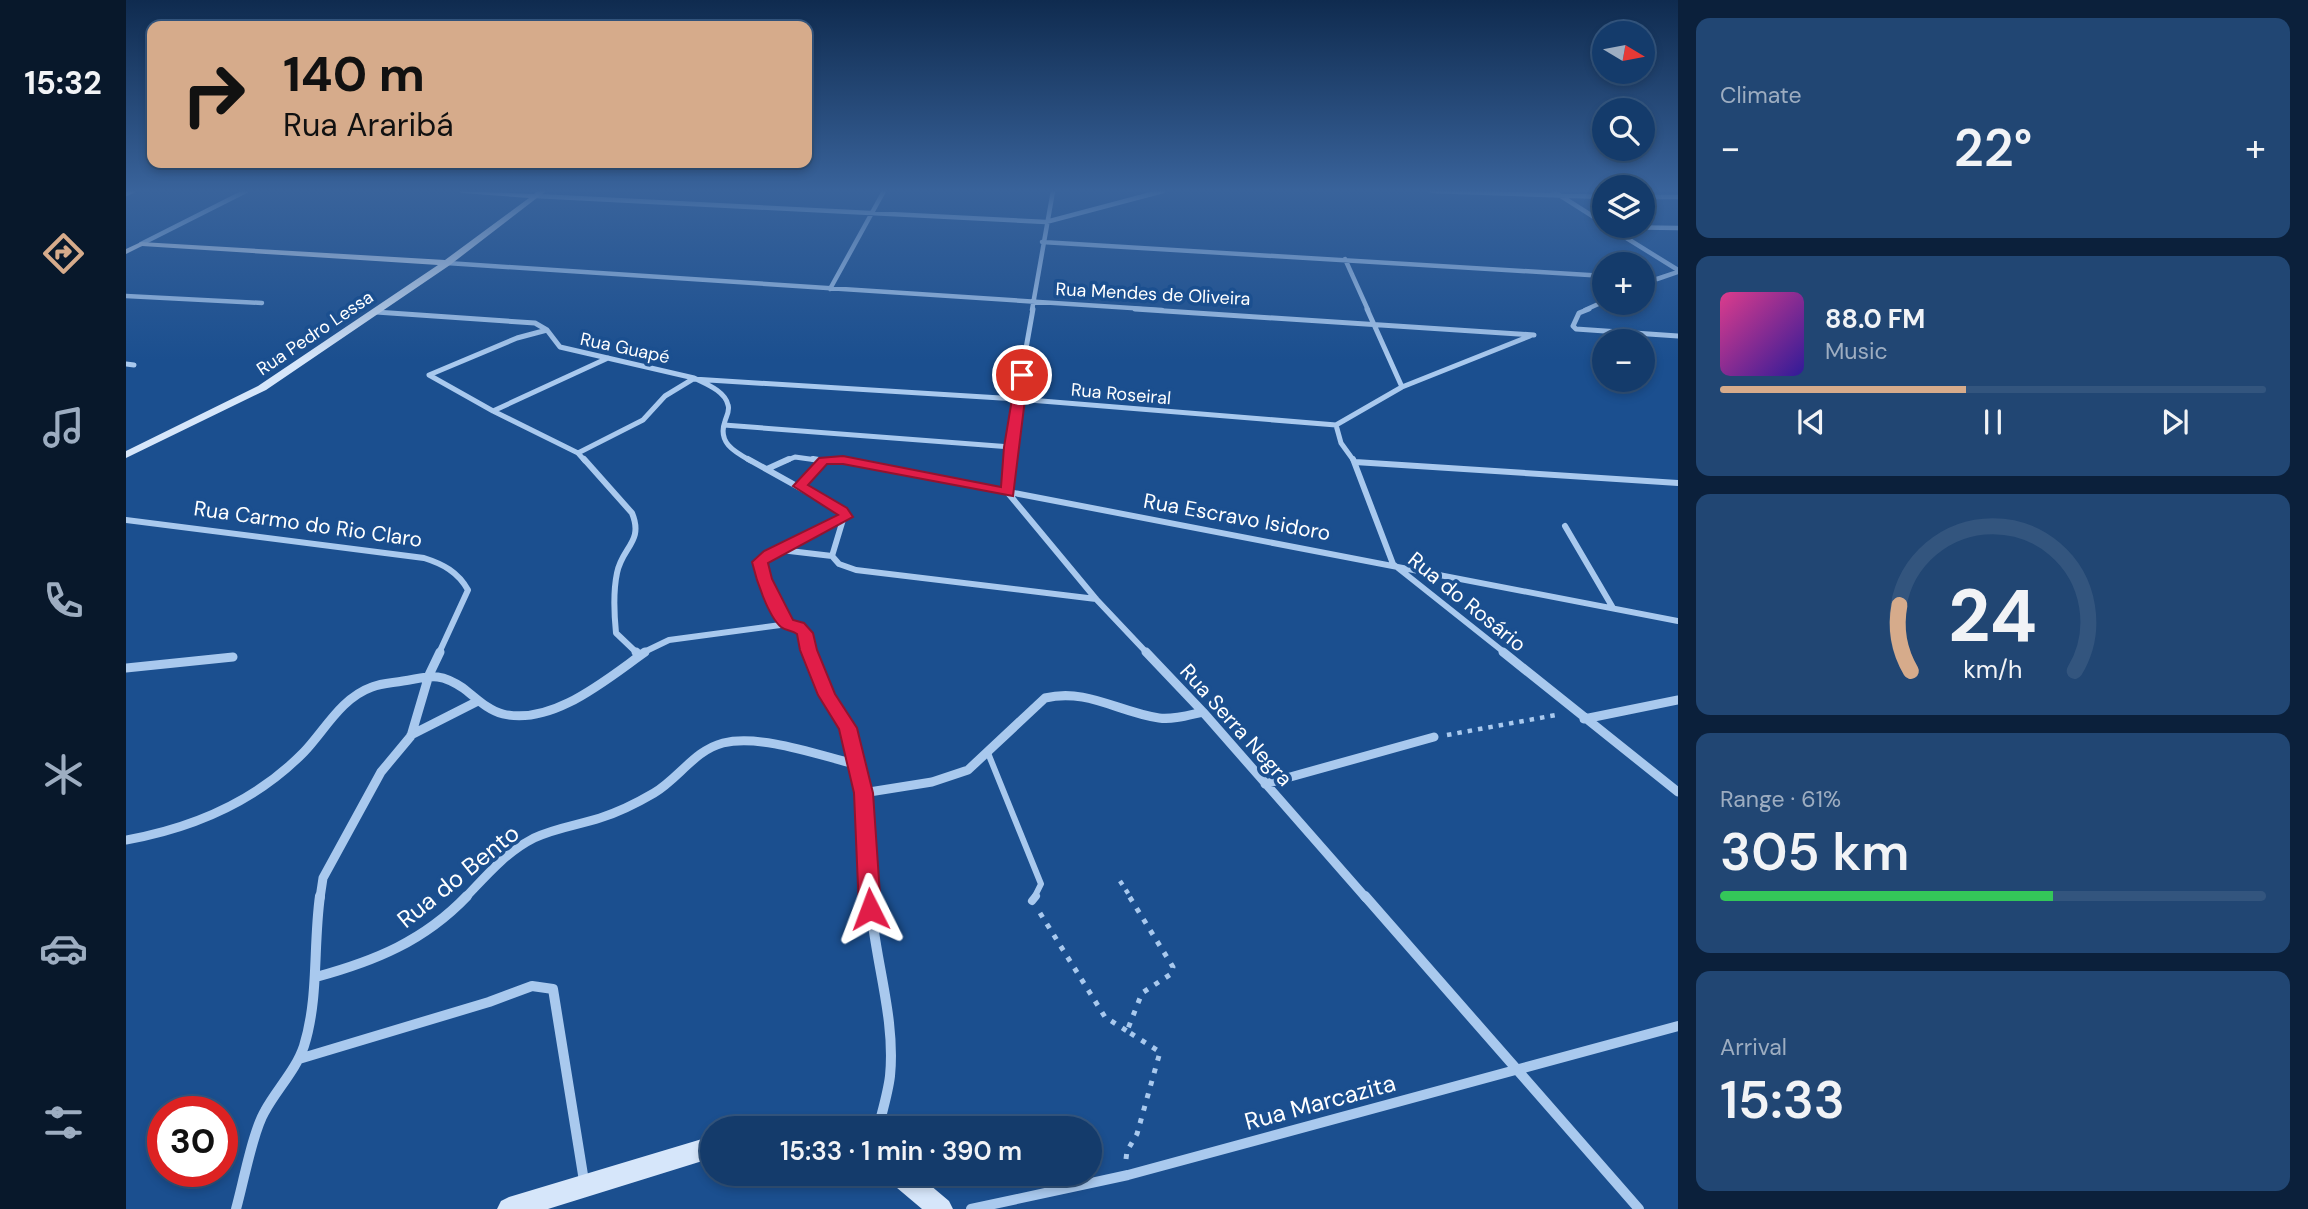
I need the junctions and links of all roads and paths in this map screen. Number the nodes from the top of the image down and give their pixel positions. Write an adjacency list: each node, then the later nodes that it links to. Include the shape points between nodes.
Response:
1 (196, 247): 8 (street, Rua Mendes de Oliveira)
2 (467, 247): 8 (street, Rua Pedro Lessa)
3 (853, 247): 12 (street)
4 (1041, 247): 15 (street)
5 (1139, 247): 7 (street)
6 (1641, 247): 9 (street)
7 (1345, 259): 10 (street); 18 (street)
8 (447, 263): 12 (street, Rua Mendes de Oliveira); 17 (street, Rua Pedro Lessa)
9 (1678, 271): 11 (street)
10 (1592, 274)
11 (1657, 279)
12 (830, 289): 15 (street, Rua Mendes de Oliveira)
13 (126, 296): 14 (street)
14 (262, 303)
15 (1035, 303): 18 (street, Rua Mendes de Oliveira); 26 (street)
16 (1592, 308): 20 (street, via 1579,313 1573,326 1576,329)
17 (376, 312): 19 (street, Rua Guapé, via 518,321); 32 (street, Rua Pedro Lessa, via 262,388)
18 (1372, 323): 25 (street); 25 (street, Rua Mendes de Oliveira, via 1534,335)
19 (547, 330): 21 (street, Rua Guapé, via 560,347); 27 (street, via 429,375)
20 (1678, 336)
21 (609, 358): 24 (street, Rua Guapé); 27 (street)
22 (126, 363): 23 (street)
23 (134, 365)
24 (693, 379): 26 (street, Rua Roseiral); 28 (street, Rua Guapé, via 727,400); 31 (street, via 665,396 643,420)
25 (1402, 387): 29 (street)
26 (1017, 399): 29 (street, Rua Roseiral); 30 (street)
27 (493, 411): 31 (street)
28 (724, 425): 30 (street); 35 (street, Rua Guapé, via 724,442)
29 (1336, 425): 34 (street, Rua do Rosário)
30 (1011, 447): 38 (street)
31 (578, 453): 49 (street, via 637,524 637,536 619,564 614,599 616,633)
32 (126, 455)
33 (824, 461): 35 (street, Rua Escravo Isidoro, via 794,457); 37 (street); 38 (street, Rua Escravo Isidoro, via 843,460)
34 (1354, 462): 36 (street); 44 (street, Rua do Rosário)
35 (767, 469): 37 (street, Rua Guapé)
36 (1678, 483)
37 (799, 486): 39 (street, Rua Guapé)
38 (1008, 493): 44 (street, Rua Escravo Isidoro); 45 (street, Rua Serra Negra)
39 (846, 517): 42 (street); 43 (street)
40 (126, 520): 52 (street, Rua Carmo do Rio Claro, via 424,558 452,568 468,590)
41 (1565, 526): 46 (street)
42 (780, 550): 43 (street); 48 (street, via 760,562)
43 (832, 556): 45 (street, via 856,570)
44 (1393, 564): 46 (street, Rua Escravo Isidoro); 55 (street, Rua do Rosário)
45 (1096, 598): 56 (street, Rua Serra Negra)
46 (1613, 608): 47 (street, Rua Escravo Isidoro)
47 (1678, 621)
48 (788, 624): 49 (street, via 669,640); 61 (street, via 805,633 827,695 848,728)
49 (638, 653): 53 (street, via 608,680 541,711 494,713)
50 (233, 657): 51 (street)
51 (126, 668)
52 (429, 675): 53 (street, via 448,680); 58 (street, Rua Carmo do Rio Claro); 65 (street, via 363,691 295,761 242,801 185,827)
53 (478, 701): 58 (street)
54 (1678, 701): 57 (street)
55 (1574, 711): 57 (street, Rua do Rosário); 59 (path)
56 (1203, 712): 60 (street, via 1162,718 1080,693 1061,692 1045,698); 62 (street, Rua Serra Negra)
57 (1584, 719): 63 (street, Rua do Rosário)
58 (411, 736): 68 (street, Rua Carmo do Rio Claro, via 380,772 323,878 316,927)
59 (1434, 737): 62 (street)
60 (988, 753): 64 (street, via 968,770 932,782); 67 (lane, via 1041,884)
61 (855, 764): 64 (street); 68 (street, Rua do Bento, via 743,741 722,743 630,806 547,831 524,844 437,925 408,944 381,958)
62 (1265, 784): 72 (street, Rua Serra Negra)
63 (1678, 792)
64 (863, 793): 73 (street, via 872,933 888,1017 890,1075)
65 (126, 840)
66 (1121, 881): 70 (path, via 1173,967 1171,974 1142,993)
67 (1032, 901): 70 (path, via 1105,1017)
68 (316, 977): 71 (street, Rua Carmo do Rio Claro, via 313,1010)
69 (1678, 1026): 72 (street, Rua Marcazita)
70 (1127, 1031): 75 (path, via 1160,1052 1137,1134 1126,1151)
71 (299, 1059): 76 (street, via 532,986 553,989); 78 (street, Rua Carmo do Rio Claro, via 263,1114)
72 (1515, 1068): 75 (street, Rua Marcazita); 82 (street, Rua Serra Negra)
73 (881, 1116)
74 (700, 1151): 76 (street)
75 (1128, 1175): 81 (street, Rua Marcazita)
76 (585, 1186): 79 (street)
77 (913, 1186): 80 (street)
78 (236, 1209)
79 (509, 1209)
80 (941, 1209)
81 (971, 1209)
82 (1639, 1209)

